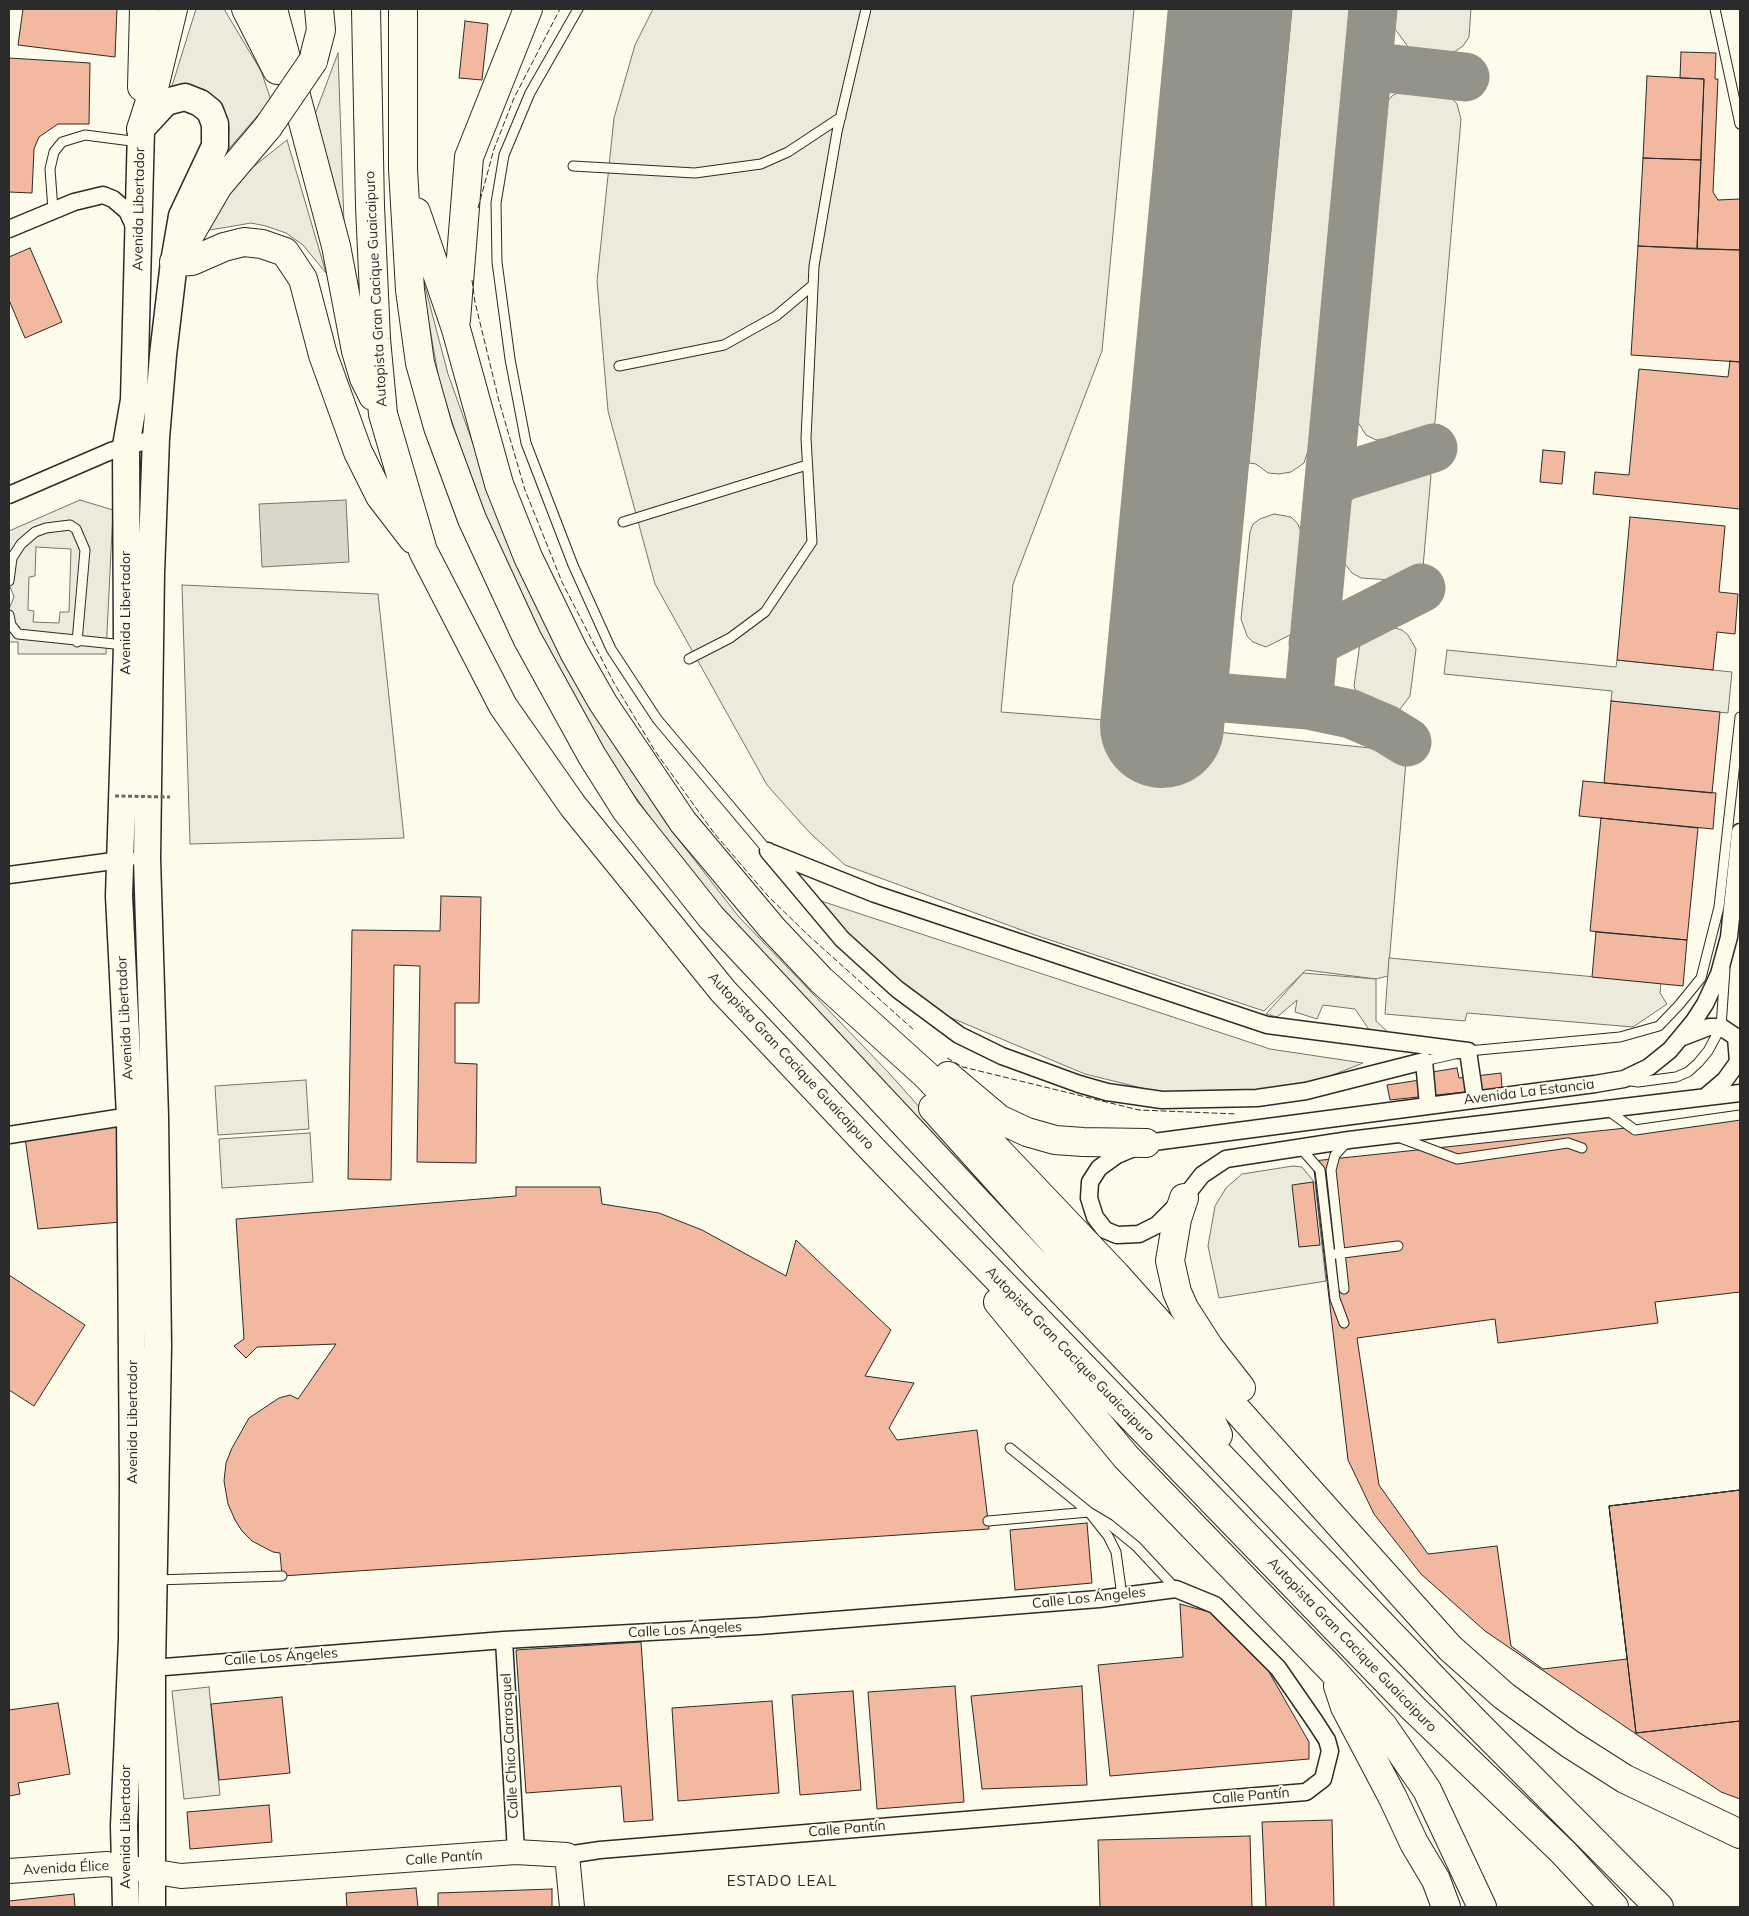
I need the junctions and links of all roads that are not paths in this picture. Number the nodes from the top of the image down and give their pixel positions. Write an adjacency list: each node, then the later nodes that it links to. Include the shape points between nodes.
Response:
1 (144, 9): 15 (highway)
2 (173, 9): 15 (highway)
3 (246, 9): 12 (highway)
4 (273, 9): 12 (highway)
5 (319, 9): 21 (highway, bridge, via 321,30 313,61 268,127 218,186)
6 (366, 9): 25 (highway, Autopista Gran Cacique Guaicaipuro, via 370,216)
7 (403, 9): 17 (highway)
8 (528, 9): 23 (highway, via 469,157)
9 (578, 9): 39 (lane, via 530,93 504,155 496,203 497,262 510,359 526,443 573,565 611,649 657,719)
10 (866, 9): 13 (lane)
11 (1715, 9): 14 (lane)
12 (298, 108): 25 (highway, via 336,246 356,351 364,378)
13 (841, 117): 16 (lane, via 788,152 761,164 695,173); 22 (lane)
14 (1740, 124)
15 (141, 135): 18 (lane, via 85,135 62,142 54,152 50,169); 20 (main road, Avenida Libertador); 21 (main road, Avenida Libertador, via 166,102 185,97 210,111 215,124 215,146 182,216)
16 (573, 166)
17 (403, 169): 23 (highway); 74 (highway, via 410,290 420,363 438,427 472,519 527,638 592,756 626,810 711,917 1031,1259)
18 (53, 210): 19 (street); 20 (street, via 88,198 108,197 127,211)
19 (9, 229)
20 (139, 241): 27 (main road, Avenida Libertador, via 134,400)
21 (174, 262): 26 (main road, Avenida Libertador); 31 (highway, via 192,261 244,242 285,252 303,279 323,354 358,452 380,496)
22 (813, 285): 24 (lane, via 776,316 724,344); 28 (lane)
23 (456, 328): 47 (highway, via 499,484 528,557 603,703 683,822 784,941)
24 (619, 366)
25 (383, 414): 31 (highway, Autopista Gran Cacique Guaicaipuro)
26 (156, 438): 27 (street); 40 (main road, Avenida Libertador)
27 (126, 446): 29 (street); 35 (main road, Avenida Libertador)
28 (807, 465): 30 (lane); 36 (lane, via 812,542 764,612 730,638)
29 (9, 495)
30 (623, 522)
31 (423, 551): 65 (highway, Autopista Gran Cacique Guaicaipuro, via 503,706 573,806 723,991)
32 (9, 581): 34 (lane, via 12,558 21,544 35,532 70,525 76,530 85,550)
33 (9, 615): 34 (lane, via 18,634)
34 (77, 642): 35 (lane)
35 (127, 646): 41 (main road, Avenida Libertador)
36 (689, 659)
37 (1740, 717): 48 (lane, via 1719,907 1701,978 1659,1026 1620,1037)
38 (1740, 832): 43 (street, Avenida La Estancia)
39 (768, 851): 48 (street, via 875,894 1267,1025); 50 (street, via 842,939 920,1006 959,1035 985,1048 1079,1084 1107,1092 1162,1100 1257,1098 1306,1091)
40 (147, 859): 41 (street); 78 (main road, Avenida Libertador, via 158,1346)
41 (119, 860): 42 (street); 58 (main road, Avenida Libertador)
42 (9, 875)
43 (1726, 949): 44 (lane); 46 (street, Avenida La Estancia, via 1706,1004)
44 (1721, 1028): 46 (street, via 1709,1027); 51 (lane, via 1708,1052 1688,1072 1660,1080 1638,1082); 53 (street, via 1736,1037 1738,1062)
45 (1738, 1032): 49 (lane)
46 (1681, 1038): 51 (street, Avenida La Estancia, via 1649,1067)
47 (885, 1039): 62 (highway, via 908,1042 999,1119 1027,1132 1074,1142); 72 (highway, via 926,1075 1116,1275); 74 (highway, via 912,1084 1209,1417)
48 (1468, 1051): 50 (lane); 54 (street)
49 (1740, 1051)
50 (1424, 1061): 55 (street)
51 (1624, 1079): 54 (street, Avenida La Estancia)
52 (1740, 1093): 53 (street, Avenida La Estancia)
53 (1705, 1097): 56 (street, Avenida La Estancia)
54 (1475, 1098): 55 (street, Avenida La Estancia)
55 (1428, 1105): 62 (street, Avenida La Estancia)
56 (1606, 1109): 57 (lane, via 1635,1130); 60 (street, Avenida La Estancia)
57 (1740, 1115)
58 (130, 1116): 59 (street); 89 (main road, Avenida Libertador, via 132,1639)
59 (9, 1135)
60 (1391, 1135): 61 (street, Avenida La Estancia); 63 (lane, via 1460,1161 1568,1143)
61 (1350, 1140): 64 (street, Avenida La Estancia); 68 (lane, via 1338,1151 1331,1170)
62 (1146, 1143): 66 (street, Avenida La Estancia, via 1118,1155 1100,1168 1090,1182 1088,1198 1095,1217 1105,1230 1117,1235 1139,1234 1157,1224)
63 (1582, 1148)
64 (1293, 1149): 66 (street, Avenida La Estancia, via 1226,1159 1202,1175); 69 (lane, via 1304,1152 1320,1170)
65 (875, 1152): 84 (highway, via 1126,1457); 98 (highway, Autopista Gran Cacique Guaicaipuro, via 1407,1702 1563,1852)
66 (1184, 1198): 72 (highway, via 1170,1261 1177,1292 1209,1347 1253,1404)
67 (1398, 1246): 68 (lane)
68 (1340, 1253): 69 (lane); 70 (lane)
69 (1330, 1255): 71 (lane, via 1335,1299)
70 (1344, 1289)
71 (1344, 1323)
72 (1259, 1432): 85 (highway, via 1450,1648 1504,1696 1570,1744 1625,1778)
73 (1010, 1448): 75 (lane)
74 (1237, 1472): 99 (highway, via 1472,1720)
75 (1089, 1512): 76 (lane); 79 (lane, via 1136,1546); 80 (lane, via 1116,1552)
76 (988, 1521)
77 (282, 1576): 78 (lane)
78 (154, 1580): 83 (main road, Avenida Libertador)
79 (1176, 1589): 80 (street, Calle Los Ángeles); 81 (street, Calle Los Ángeles)
80 (1122, 1596): 82 (street, Calle Los Ángeles, via 759,1626)
81 (1215, 1605): 88 (street, Calle Pantín, via 1278,1668 1327,1740 1330,1751 1326,1772 1323,1779 1306,1792)
82 (504, 1640): 83 (street, Calle Los Ángeles); 87 (street, Calle Chico Carrasquel)
83 (152, 1668): 90 (main road, Avenida Libertador)
84 (1332, 1670): 86 (highway, via 1345,1707); 92 (highway, via 1383,1726 1428,1790)
85 (1736, 1831)
86 (1414, 1844): 96 (highway); 97 (highway, via 1436,1880)
87 (516, 1852): 88 (main road, Calle Pantín); 90 (main road, Calle Pantín, via 181,1876)
88 (567, 1855): 95 (main road)
89 (124, 1866): 90 (main road, Calle Pantín); 91 (main road, Avenida Élice, via 107,1864); 93 (main road, Avenida Libertador)
90 (152, 1870): 94 (main road, Avenida Libertador)
91 (9, 1871)
92 (1479, 1899)
93 (126, 1907)
94 (152, 1907)
95 (572, 1907)
96 (1428, 1907)
97 (1446, 1907)
98 (1614, 1907)
99 (1659, 1907)

